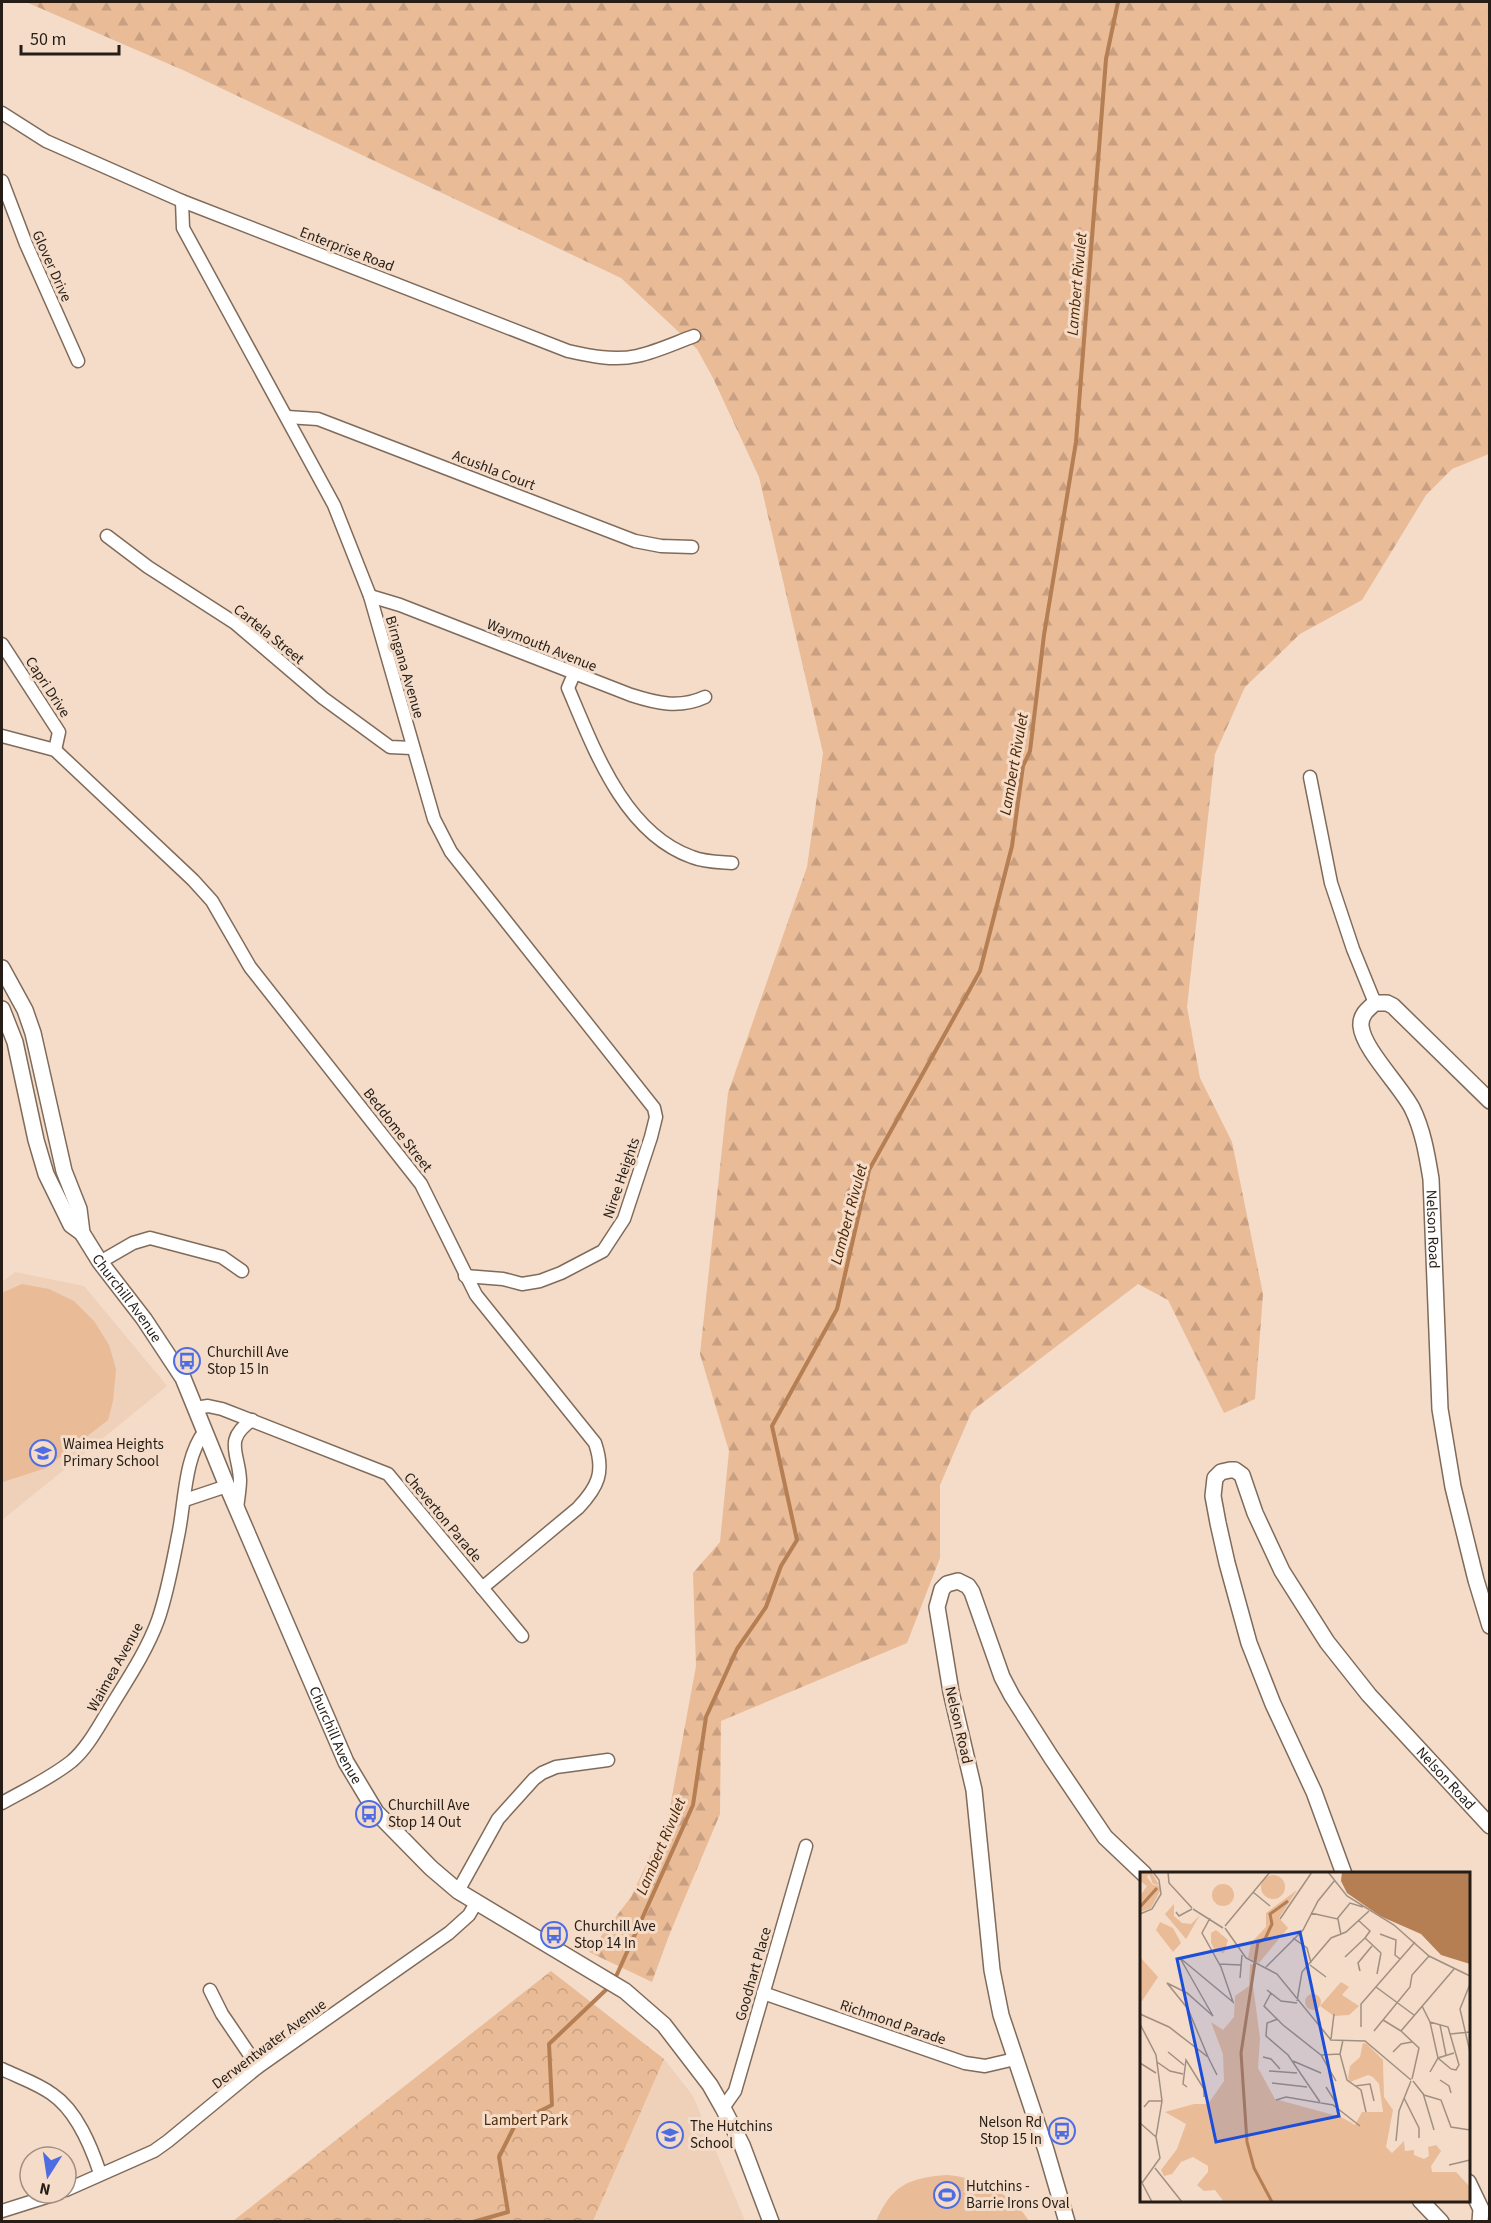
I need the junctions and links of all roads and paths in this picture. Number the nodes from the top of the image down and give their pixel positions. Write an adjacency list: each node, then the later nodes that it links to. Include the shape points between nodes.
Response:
1 (2, 113): 3 (street, Enterprise Road, via 46,141)
2 (2, 181): 5 (street, Glover Drive)
3 (182, 201): 4 (street, Enterprise Road, via 568,351 600,357 636,356); 6 (street, Birngana Avenue, via 183,228)
4 (694, 336)
5 (78, 361)
6 (287, 417): 8 (street, Acushla Court, via 318,419 635,541); 9 (street, Birngana Avenue, via 334,505)
7 (107, 536): 14 (street, Cartela Street, via 235,623 323,698 390,747)
8 (692, 547)
9 (370, 596): 11 (street, Waymouth Avenue); 14 (street, Birngana Avenue)
10 (2, 644): 15 (street, Capri Drive, via 59,732)
11 (573, 674): 12 (street, Waymouth Avenue, via 656,703 692,703); 17 (street, via 568,688 605,773 647,828 660,841 694,858)
12 (705, 697)
13 (2, 736): 15 (street, Beddome Street)
14 (412, 748): 22 (street, Birngana Avenue, via 434,819 451,852)
15 (55, 750): 26 (street, Beddome Street, via 212,901 250,967 421,1184)
16 (1310, 777): 19 (street, via 1331,883)
17 (732, 863)
18 (2, 968): 23 (street, Churchill Avenue, via 26,1010 33,1033)
19 (1375, 1003): 21 (street, via 1387,1003 1398,1010); 34 (street, Nelson Road, via 1363,1015 1363,1033 1412,1107 1430,1168 1440,1409 1453,1487)
20 (2, 1009): 23 (street, Churchill Avenue, via 15,1042 46,1174 71,1226)
21 (1490, 1101)
22 (654, 1108): 26 (street, Niree Heights, via 651,1137 624,1219 603,1251 540,1281 522,1284)
23 (82, 1233): 24 (street, Churchill Avenue)
24 (100, 1262): 25 (street, via 150,1238 222,1257); 27 (street, Churchill Avenue, via 177,1368)
25 (242, 1271)
26 (465, 1276): 33 (street, Beddome Street, via 595,1443 601,1460 591,1493 578,1508)
27 (196, 1408): 28 (street, Cheverton Parade, via 208,1406); 29 (street, Churchill Avenue)
28 (252, 1420): 32 (street, via 242,1427 234,1444 240,1479); 33 (street, Cheverton Parade, via 388,1474)
29 (206, 1431): 30 (street, Churchill Avenue); 31 (street, Waimea Avenue, via 192,1456)
30 (227, 1486): 31 (street); 32 (street, Churchill Avenue)
31 (185, 1500): 37 (street, Waimea Avenue, via 164,1601 136,1667 74,1759)
32 (237, 1509): 42 (street, Churchill Avenue, via 345,1762 376,1812)
33 (482, 1588): 35 (street, Cheverton Parade)
34 (1490, 1626)
35 (522, 1636)
36 (608, 1760): 42 (street, via 556,1767 534,1779 498,1820)
37 (2, 1803)
38 (1490, 1827): 41 (street, Nelson Road, via 1332,1649 1282,1571 1242,1475 1225,1470 1215,1478 1213,1496 1249,1643 1314,1792)
39 (806, 1846): 45 (street, Goodhart Place)
40 (1142, 1872): 46 (street, Nelson Road, via 1106,1837 1041,1743 1002,1677 968,1586 958,1581 947,1584 940,1593 938,1617 974,1790 992,1970)
41 (1343, 1872)
42 (458, 1891): 43 (street, Churchill Avenue)
43 (476, 1903): 47 (street, Derwentwater Avenue, via 450,1934); 49 (street, Churchill Avenue, via 625,1991 664,2025)
44 (210, 1990): 47 (street)
45 (763, 1993): 46 (street, Richmond Parade, via 965,2063 985,2066); 49 (street, Goodhart Place, via 735,2091)
46 (1015, 2059): 57 (street, Nelson Road)
47 (258, 2067): 50 (street, Derwentwater Avenue, via 161,2146)
48 (2, 2069): 50 (street, via 53,2094 71,2113 84,2133)
49 (723, 2108): 56 (street, Churchill Avenue, via 742,2145)
50 (100, 2173): 51 (street, Derwentwater Avenue)
51 (78, 2184)
52 (1470, 2186): 59 (street, via 1479,2202)
53 (1422, 2202): 58 (street)
54 (21, 2205): 55 (street)
55 (2, 2211)
56 (771, 2222)
57 (1067, 2222)
58 (1442, 2222)
59 (1480, 2222)

